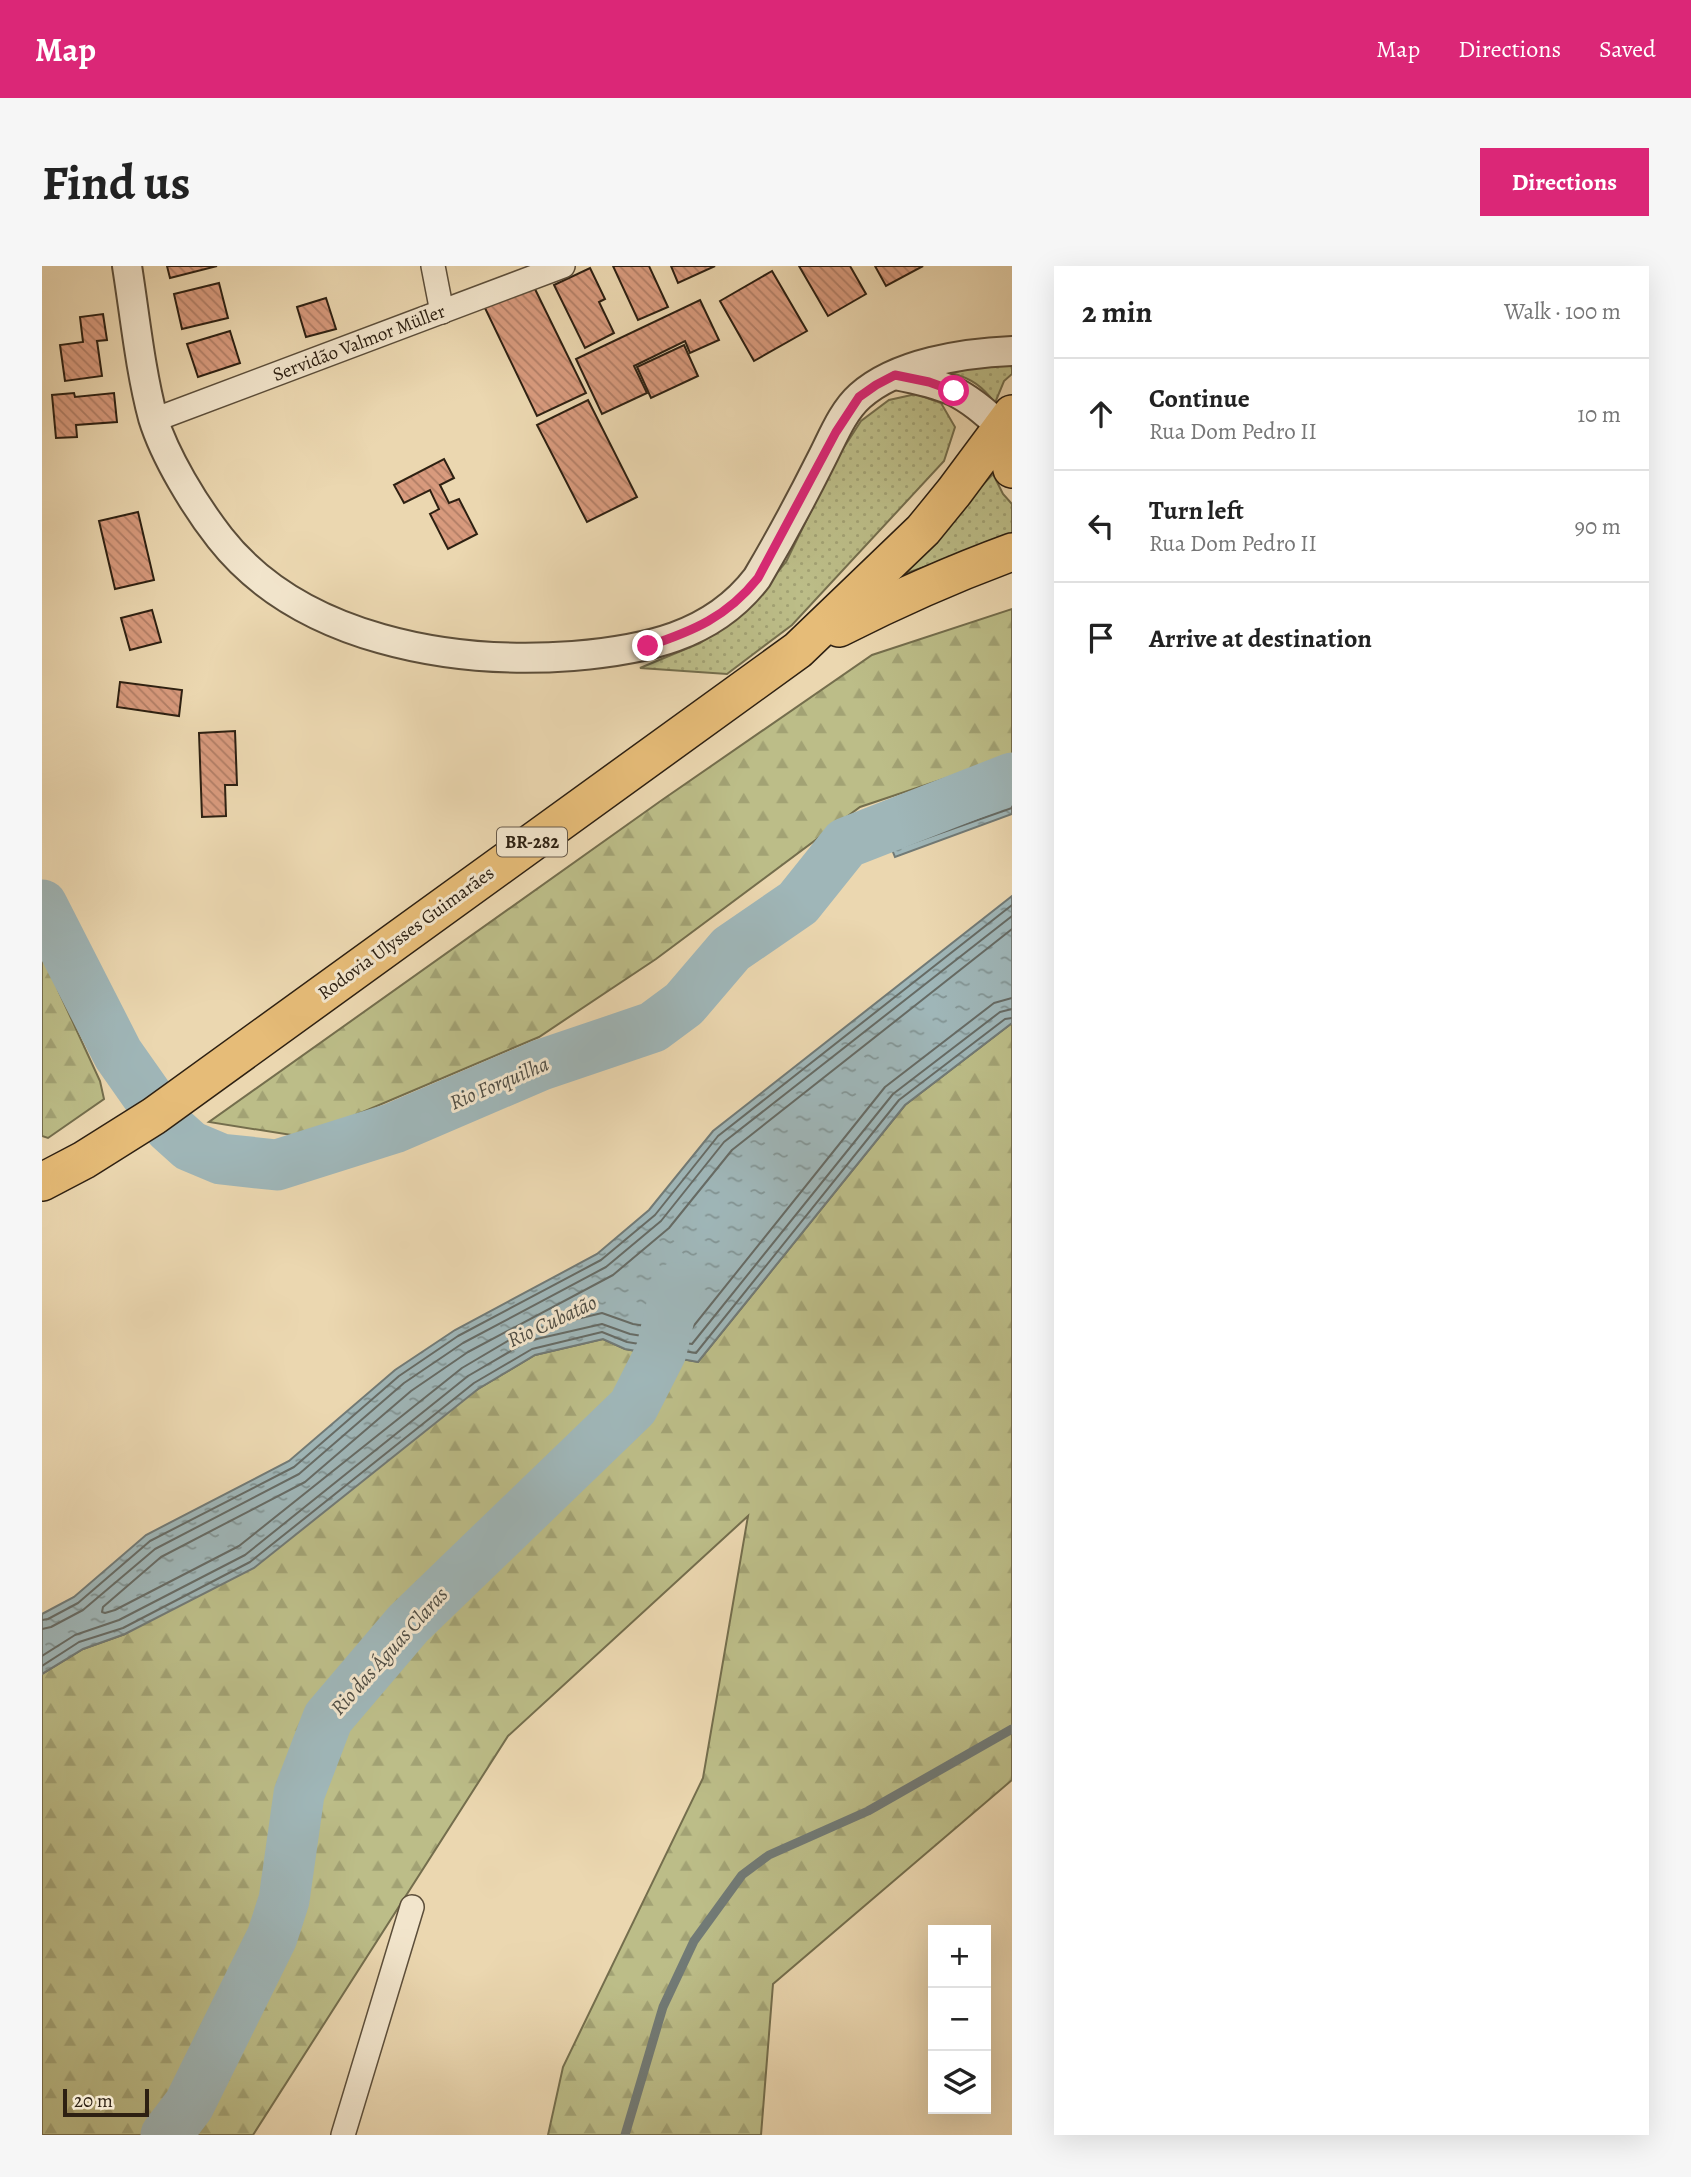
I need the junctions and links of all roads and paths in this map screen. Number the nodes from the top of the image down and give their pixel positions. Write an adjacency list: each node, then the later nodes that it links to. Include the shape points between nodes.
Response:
1 (127, 266): 7 (street)
2 (433, 266): 4 (street)
3 (563, 266): 4 (street, Servidão Valmor Müller)
4 (442, 312): 7 (street, Servidão Valmor Müller)
5 (1012, 351): 6 (street, via 938,360)
6 (895, 375): 7 (street, via 859,397 848,412 758,578 727,610 703,625 648,646 541,658 441,653 408,646 340,623 282,595 220,538 195,502); 8 (street, via 954,391)
7 (154, 420)
8 (1007, 421): 9 (highway); 11 (highway, Rodovia Ulysses Guimarães / BR-282, via 923,530)
9 (1012, 468)
10 (1012, 552): 11 (highway, Rodovia Ulysses Guimarães / BR-282, via 901,597)
11 (798, 650): 12 (highway, Rodovia Ulysses Guimarães / BR-282, via 144,1123)
12 (42, 1182)
13 (412, 1907): 14 (street)
14 (342, 2135)

